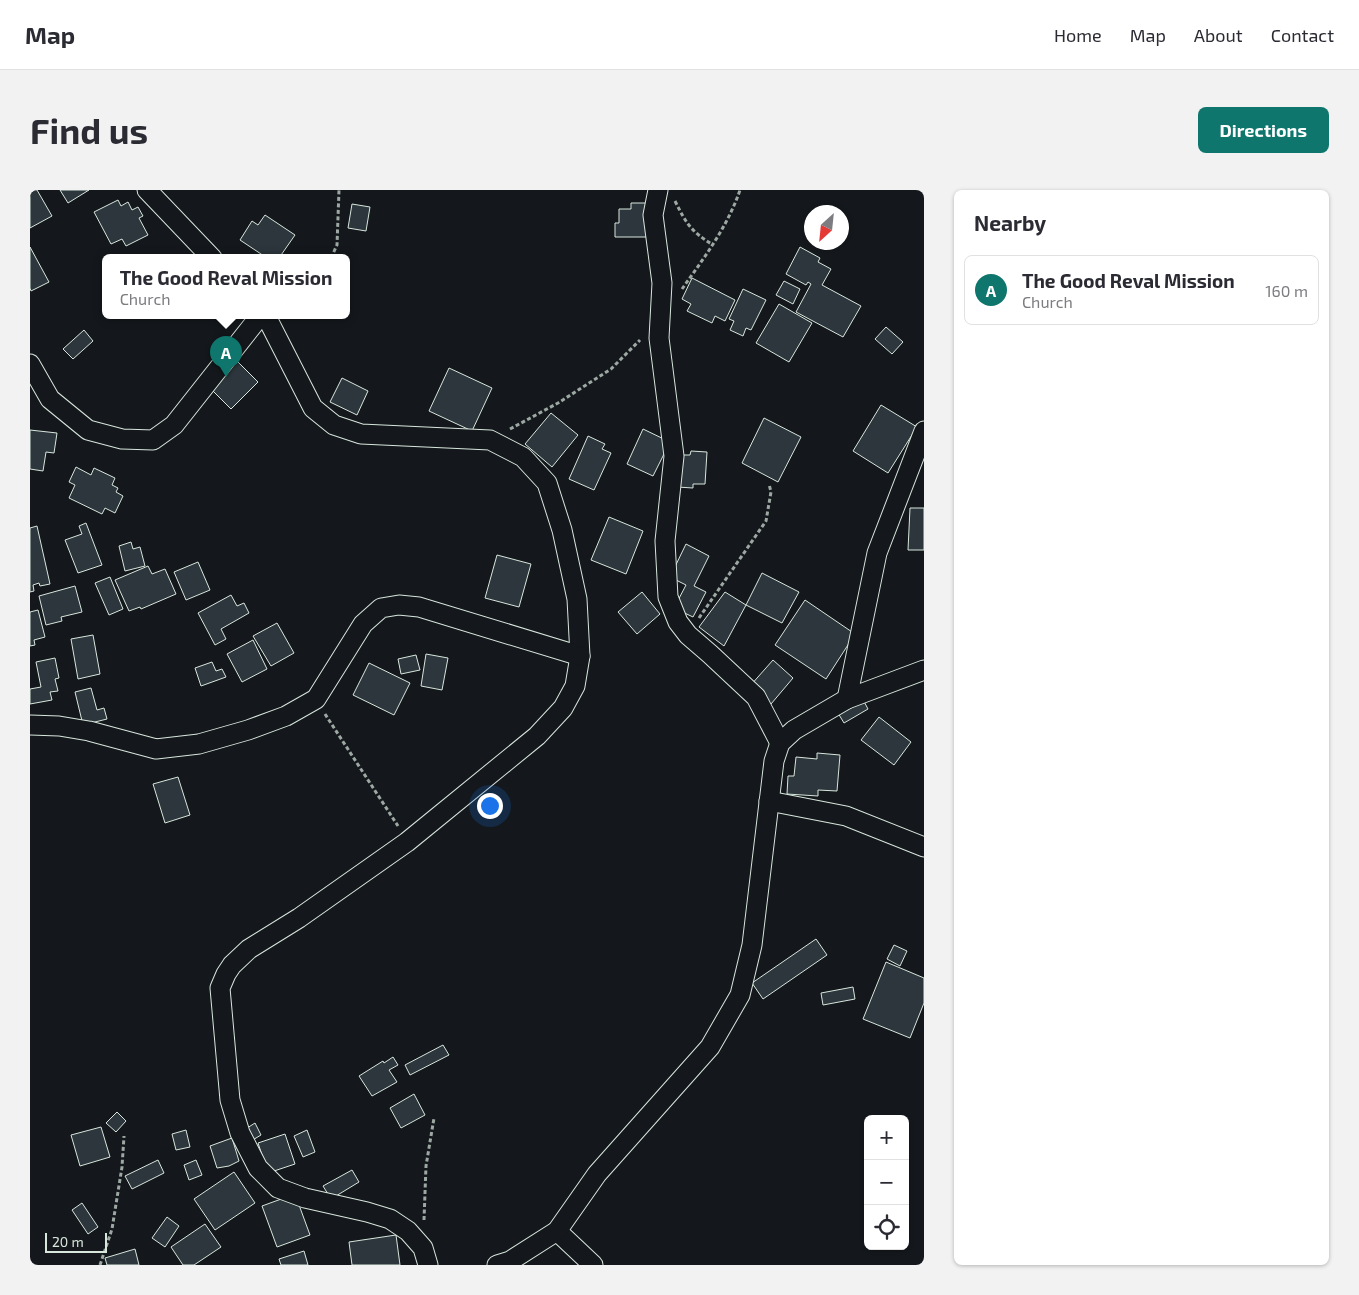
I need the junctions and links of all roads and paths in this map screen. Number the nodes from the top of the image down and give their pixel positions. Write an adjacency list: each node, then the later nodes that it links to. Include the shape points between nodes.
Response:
1 (147, 190): 6 (street)
2 (338, 190): 7 (path, via 337,245)
3 (740, 190): 5 (path)
4 (665, 192): 5 (path, via 686,223); 11 (street, via 653,215 662,284)
5 (713, 245): 8 (path)
6 (208, 254)
7 (333, 254)
8 (681, 290)
9 (258, 319): 12 (street, via 174,425 153,440 122,439 88,430 50,399)
10 (268, 319): 14 (street, via 313,408 334,425 361,434)
11 (660, 319): 14 (path, via 611,369 558,403); 16 (street, via 659,338 674,456 665,541 668,596 678,622)
12 (30, 364)
13 (924, 431): 20 (street, via 877,553)
14 (490, 440): 17 (street, via 524,457 547,483 562,530 577,599)
15 (770, 484): 16 (path, via 766,521)
16 (688, 635): 22 (street, via 756,697)
17 (580, 656): 19 (street, via 419,607 399,605 381,608 363,624); 24 (street, via 574,686 562,708 537,736)
18 (924, 670): 20 (street)
19 (316, 699): 21 (street, via 286,716 248,730 199,744 156,749 89,731); 24 (path)
20 (847, 699): 22 (street, via 794,730)
21 (30, 725)
22 (780, 743): 23 (street, via 774,761)
23 (769, 801): 25 (street, via 846,816); 28 (street, via 752,945 740,995 710,1047 597,1174)
24 (407, 842): 29 (street, via 249,949 232,965 220,988 230,1100 240,1133 258,1168 278,1188 390,1219 408,1231)
25 (924, 847)
26 (434, 1118): 29 (path, via 426,1166)
27 (124, 1136): 30 (path, via 112,1229)
28 (557, 1231): 31 (street, via 510,1261); 32 (street)
29 (426, 1257)
30 (100, 1265)
31 (497, 1265)
32 (593, 1265)

